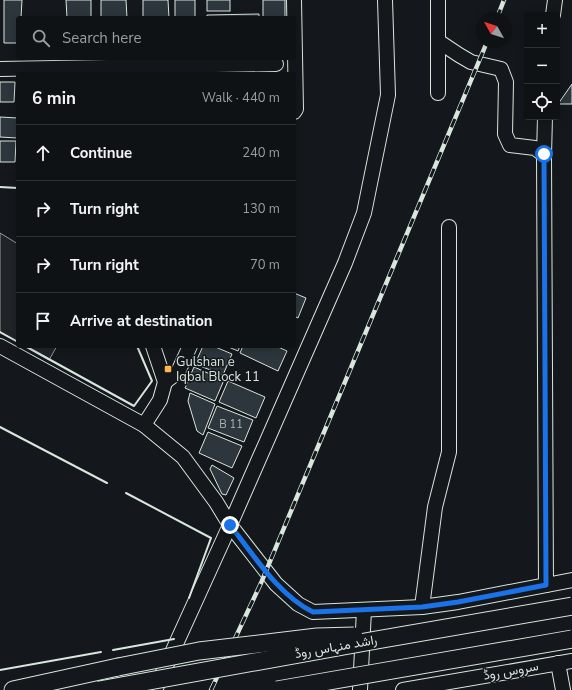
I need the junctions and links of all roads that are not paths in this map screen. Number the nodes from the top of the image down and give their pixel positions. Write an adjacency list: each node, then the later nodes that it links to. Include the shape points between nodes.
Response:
1 (294, 0): 6 (street)
2 (385, 0): 22 (street, via 388,95 364,213)
3 (438, 0): 7 (street)
4 (555, 0): 5 (street)
5 (553, 12)
6 (294, 16)
7 (438, 41): 13 (street); 15 (street, via 472,62 501,69 506,82 505,134 510,145 535,148)
8 (295, 60): 12 (street)
9 (276, 64): 11 (street)
10 (0, 69): 11 (street)
11 (37, 71)
12 (295, 72)
13 (438, 93)
14 (545, 120): 15 (street)
15 (544, 154): 24 (street)
16 (449, 227): 26 (street, via 449,452 435,507)
17 (0, 346): 21 (street)
18 (154, 348): 20 (street)
19 (189, 348): 20 (street, via 178,372)
20 (165, 382): 21 (street, via 160,400)
21 (144, 424): 22 (street, via 183,458)
22 (230, 525): 27 (street, via 276,584 305,609 324,613); 37 (street)
23 (572, 580): 24 (street)
24 (546, 585): 26 (street)
25 (572, 606): 28 (main road, راشد منہاس روڈ, bridge)
26 (422, 607): 27 (street)
27 (364, 610): 40 (street)
28 (413, 633): 35 (main road, bridge, via 317,637 207,650); 36 (main road, راشد منہاس روڈ, bridge)
29 (572, 639): 32 (main road, bridge)
30 (572, 661): 31 (street, سروس روڈ)
31 (558, 663): 33 (street, سروس روڈ); 42 (street)
32 (391, 670): 38 (main road, bridge); 39 (main road, bridge)
33 (475, 684): 34 (street, سروس روڈ)
34 (426, 688): 41 (street, سروس روڈ)
35 (13, 690)
36 (99, 690)
37 (155, 690)
38 (277, 690)
39 (344, 690)
40 (360, 690)
41 (403, 690)
42 (563, 690)

